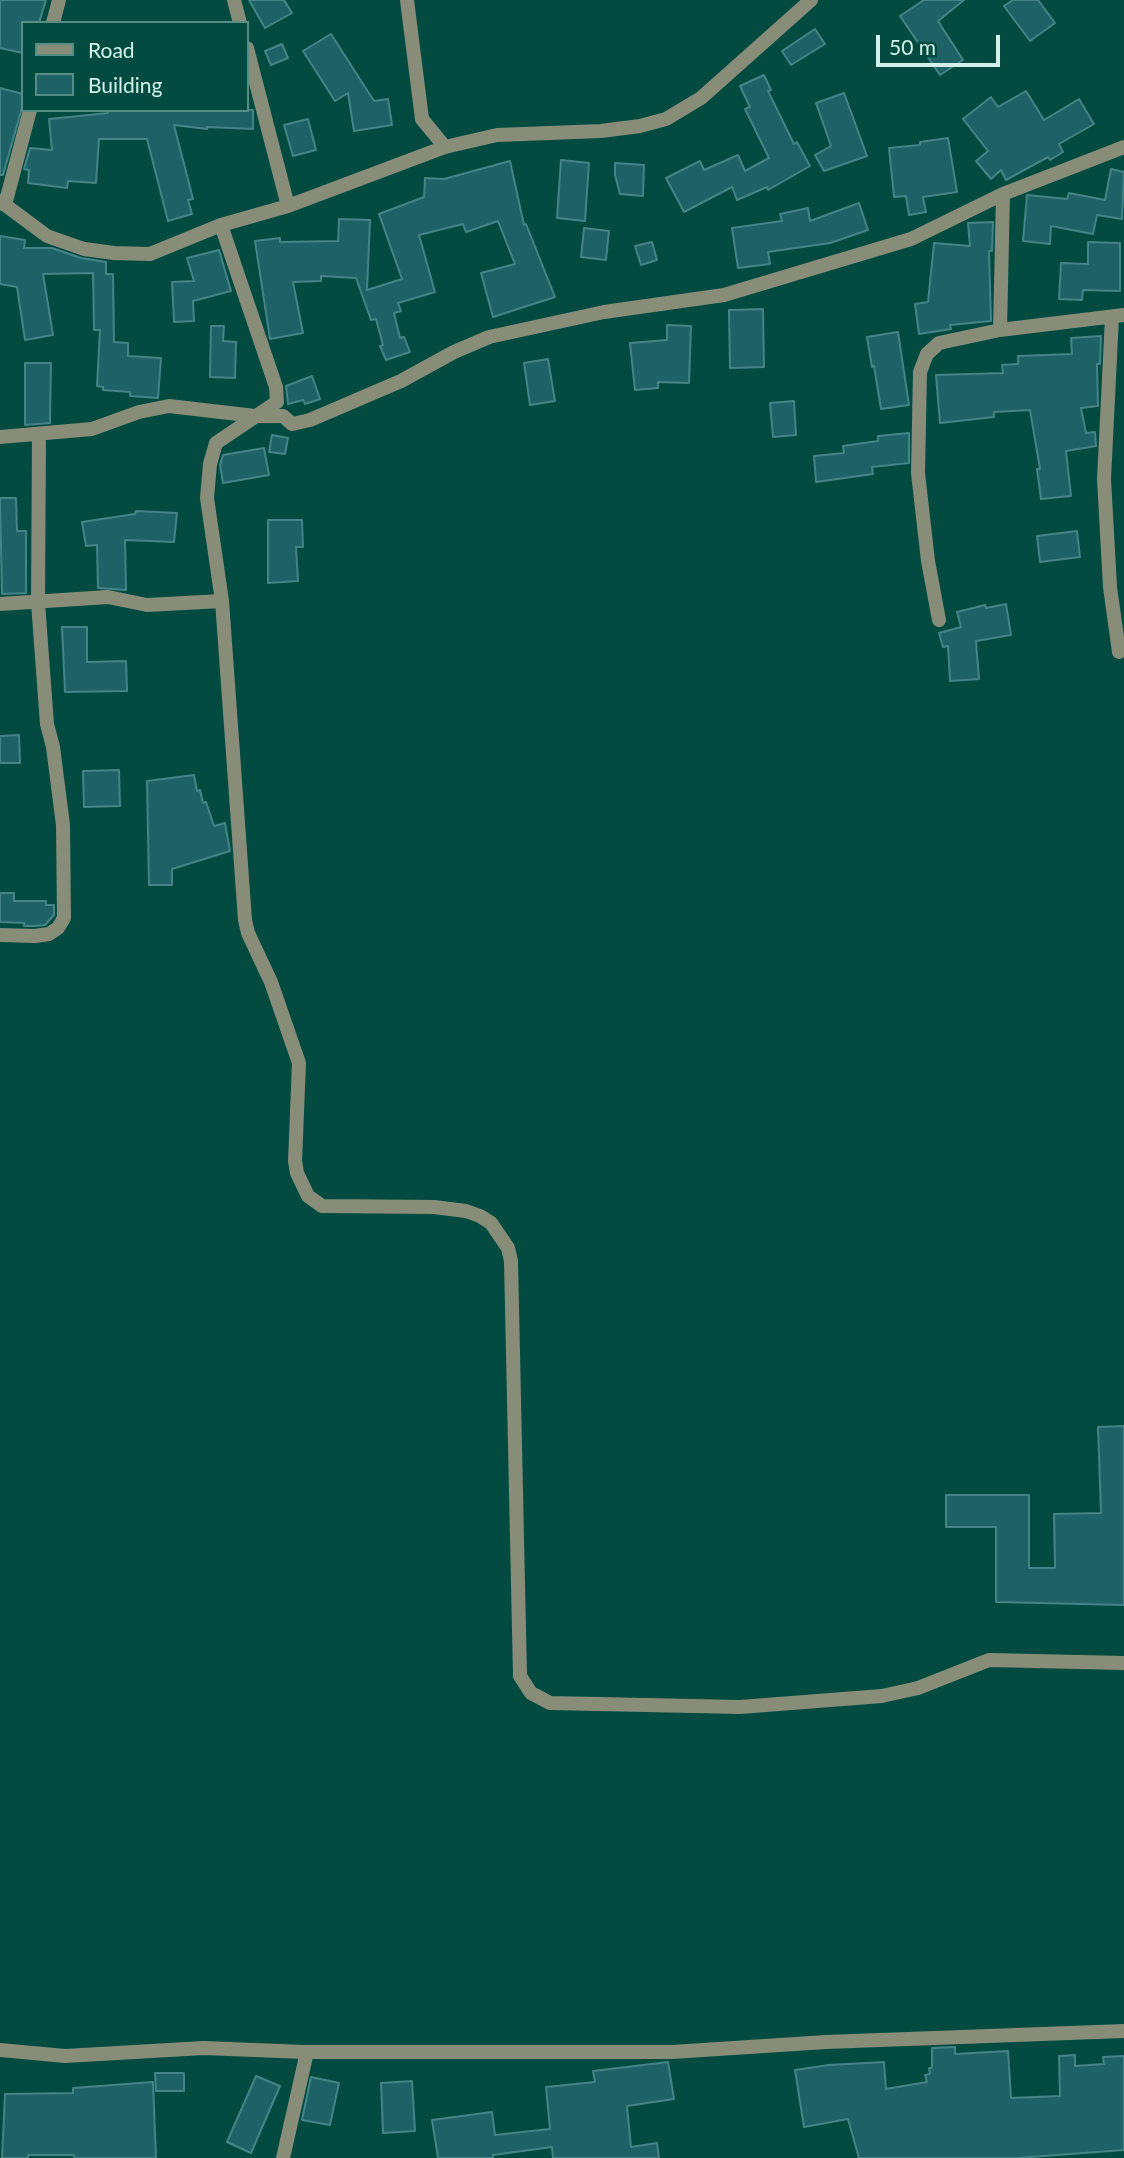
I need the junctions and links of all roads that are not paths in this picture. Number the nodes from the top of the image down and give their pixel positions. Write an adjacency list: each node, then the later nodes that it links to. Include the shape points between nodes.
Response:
1 (59, 0): 5 (street)
2 (234, 0): 6 (street)
3 (407, 0): 10 (street, via 422,120)
4 (811, 0): 10 (street, via 701,98 666,119 600,131 496,135)
5 (54, 21)
6 (239, 21)
7 (248, 56): 8 (street)
8 (252, 87): 14 (street)
9 (29, 112): 13 (street)
10 (445, 147): 14 (street)
11 (1124, 147): 12 (street)
12 (1003, 194): 17 (street); 18 (street, via 911,239 724,295 604,312 489,337 310,420 292,424)
13 (3, 203): 15 (street, via 47,236 84,249 114,253 150,254)
14 (288, 206): 15 (street)
15 (221, 225): 18 (street)
16 (1118, 316): 17 (street); 26 (street, via 1104,479)
17 (1000, 330): 25 (street, via 939,343 927,354 920,372 918,473)
18 (280, 409): 19 (street)
19 (256, 416): 20 (street, via 169,406 92,429); 22 (street, via 216,443 211,464 207,498)
20 (39, 435): 21 (street); 23 (street)
21 (0, 438)
22 (222, 601): 23 (street, via 147,605 108,597); 28 (street, via 245,920 299,1063 295,1161 301,1184 308,1196 323,1206 466,1211 491,1223 508,1248 520,1676 531,1693 550,1703 740,1707 882,1696 918,1688 989,1660)
23 (38, 603): 24 (street); 27 (street, via 47,724 64,825 64,918 49,934)
24 (0, 604)
25 (939, 620)
26 (1119, 652)
27 (0, 935)
28 (1124, 1663)
29 (1124, 2031): 31 (street, via 672,2052)
30 (0, 2050): 31 (street, via 65,2056 204,2048)
31 (307, 2052): 32 (street)
32 (283, 2158)

